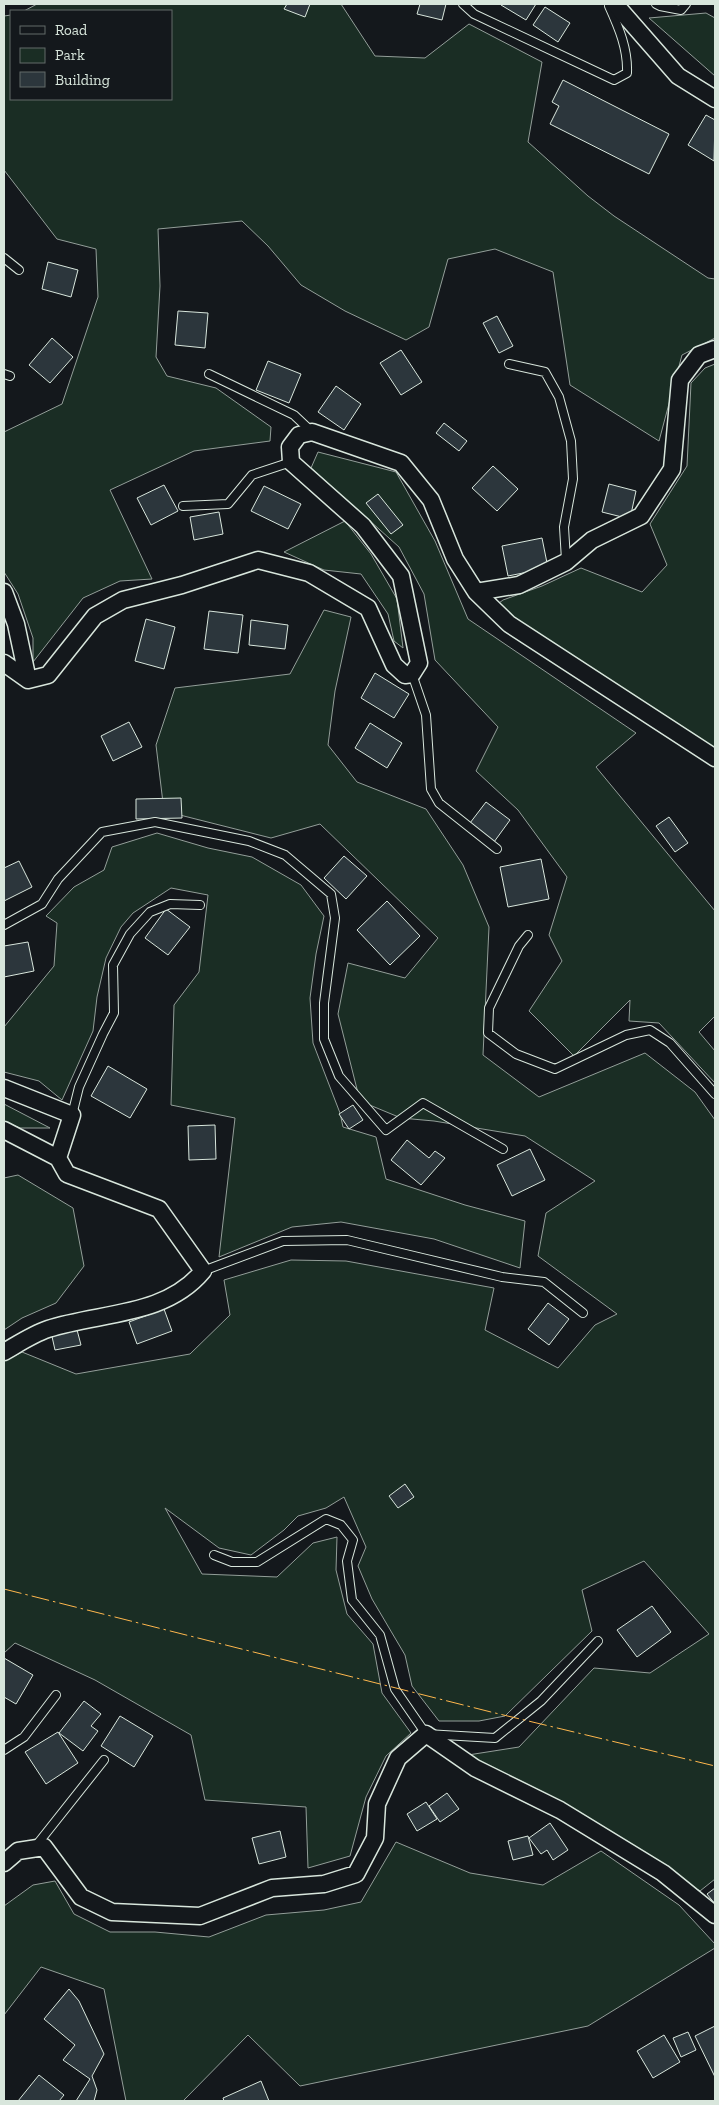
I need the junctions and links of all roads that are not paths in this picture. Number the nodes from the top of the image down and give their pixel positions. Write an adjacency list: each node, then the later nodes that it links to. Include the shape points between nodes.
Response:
1 (462, 4): 2 (lane, via 474,14 614,80 626,73 627,62 621,33)
2 (608, 4)
3 (615, 4): 6 (street, via 678,76)
4 (656, 4): 5 (lane, via 681,10)
5 (686, 4)
6 (715, 100)
7 (4, 258): 8 (lane)
8 (19, 270)
9 (715, 349): 15 (street, via 698,355 680,380 672,468 641,516 592,540)
10 (509, 364): 15 (lane, via 545,372 559,397 571,441 573,479 564,527)
11 (209, 374): 12 (lane, via 294,415)
12 (312, 432): 13 (street, via 299,435 290,446); 17 (street, via 401,463 431,500 455,559)
13 (291, 462): 14 (lane, via 252,475 228,504); 19 (street, via 363,526 401,576 420,663)
14 (183, 506)
15 (566, 562): 17 (street, via 520,585)
16 (4, 592): 20 (street, via 16,624)
17 (476, 592): 21 (street, via 509,624)
18 (4, 663): 20 (street)
19 (412, 674): 20 (street, via 405,674 394,665 368,608 309,573 258,560 124,600 95,616 48,675); 22 (lane, via 426,715 430,789 439,803)
20 (28, 680)
21 (715, 758)
22 (497, 849)
23 (200, 905): 28 (lane, via 170,904 150,912 130,934 113,965 114,1013 79,1087)
24 (4, 925): 30 (lane, via 42,904 58,879 102,832 155,822 249,841 285,855 331,894 335,918 324,1003 324,1039 339,1076 386,1130 423,1103)
25 (528, 935): 27 (lane, via 519,946 488,1008 488,1033 516,1054 555,1069 626,1036 650,1030 670,1043)
26 (4, 1088): 28 (street)
27 (715, 1094)
28 (72, 1115): 31 (street)
29 (4, 1130): 31 (street)
30 (503, 1150)
31 (58, 1158): 32 (street, via 67,1174 160,1209)
32 (203, 1271): 33 (lane, via 283,1241 347,1240 502,1277 544,1282); 34 (street, via 193,1283 148,1307 47,1329)
33 (583, 1313)
34 (4, 1352)
35 (214, 1555): 38 (lane, via 232,1562 257,1562 326,1519 341,1525 353,1540 346,1560 352,1600 380,1635 395,1689)
36 (598, 1641): 38 (lane, via 542,1701 495,1738)
37 (56, 1695): 39 (lane, via 24,1737)
38 (426, 1734): 41 (street, via 398,1758 377,1804 375,1838 356,1874 324,1884 272,1888 200,1916 112,1912 81,1897 44,1847); 43 (street, via 475,1768 560,1810 663,1873)
39 (4, 1750)
40 (104, 1760): 41 (lane)
41 (33, 1849): 42 (street, via 18,1851)
42 (4, 1863)
43 (715, 1915)

